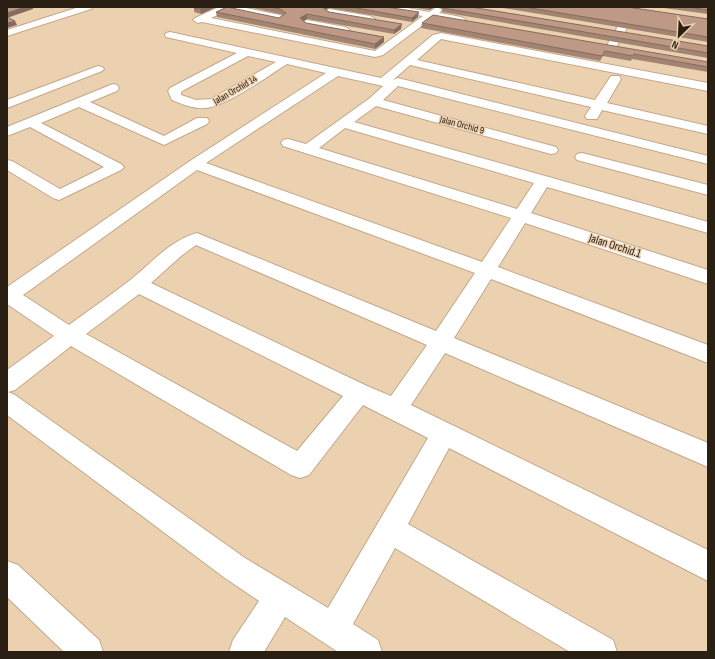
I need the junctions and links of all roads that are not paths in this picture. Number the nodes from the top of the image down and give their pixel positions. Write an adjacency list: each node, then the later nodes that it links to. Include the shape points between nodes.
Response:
1 (88, 7): 20 (street)
2 (227, 7): 9 (street); 12 (street)
3 (266, 7): 9 (street)
4 (339, 7): 8 (street)
5 (386, 7): 11 (street)
6 (441, 7): 11 (street)
7 (633, 8): 19 (street, via 627,20)
8 (329, 12): 13 (street); 16 (street)
9 (254, 13): 10 (street)
10 (279, 14)
11 (430, 15): 14 (street); 17 (street)
12 (202, 19): 22 (street); 27 (street, via 168,34)
13 (383, 22)
14 (470, 22)
15 (398, 24): 17 (street)
16 (300, 26): 18 (street); 22 (street)
17 (414, 27): 24 (street)
18 (352, 31)
19 (616, 31): 21 (street); 26 (street, via 607,46)
20 (7, 33)
21 (634, 34)
22 (281, 35): 24 (street, via 371,54 378,53)
23 (382, 37): 24 (street)
24 (397, 40)
25 (432, 41): 29 (street); 32 (street); 34 (street, via 443,36)
26 (626, 49)
27 (246, 52): 28 (street); 28 (street, Jalan Orchid 14, via 180,87 174,91 176,97 196,106 208,105)
28 (285, 61): 31 (street)
29 (408, 61): 33 (street); 41 (street)
30 (98, 68): 37 (street)
31 (334, 73): 33 (street); 54 (street)
32 (615, 79): 36 (street); 41 (street)
33 (387, 83): 38 (street); 46 (street, via 403,83)
34 (708, 87)
35 (113, 88): 39 (street)
36 (685, 94)
37 (23, 98): 40 (street); 42 (street)
38 (374, 101): 45 (street); 55 (street, Jalan Orchid 9)
39 (79, 102): 42 (street); 43 (street, via 164,141)
40 (7, 104)
41 (599, 104): 47 (street); 48 (street)
42 (53, 113): 44 (street)
43 (202, 121)
44 (30, 122): 49 (street); 53 (street, via 116,167 59,196)
45 (342, 123): 51 (street); 55 (street)
46 (569, 125): 47 (street); 55 (street)
47 (592, 130): 52 (street); 56 (street)
48 (708, 130)
49 (7, 132)
50 (288, 143): 51 (street, Jalan Orchid.1)
51 (308, 149): 58 (street, Jalan Orchid.1)
52 (708, 160)
53 (7, 164)
54 (195, 164): 60 (street); 63 (street)
55 (541, 166): 56 (street); 58 (street)
56 (573, 171): 57 (street); 59 (street)
57 (708, 190)
58 (522, 216): 60 (street); 61 (street, Jalan Orchid.1)
59 (708, 228)
60 (486, 270): 65 (street); 66 (street)
61 (708, 277)
62 (137, 284): 64 (street); 65 (street, via 182,246 190,240 197,239); 68 (street)
63 (8, 295): 64 (street)
64 (68, 335): 67 (street); 68 (street, via 300,466)
65 (440, 343): 70 (street); 72 (street)
66 (708, 354)
67 (7, 383)
68 (359, 393): 70 (street)
69 (7, 402): 76 (street, via 235,568)
70 (395, 409): 71 (street)
71 (444, 434): 73 (street); 74 (street)
72 (708, 455)
73 (391, 530): 77 (street); 81 (street)
74 (708, 566)
75 (7, 576): 78 (street)
76 (280, 596): 77 (street); 79 (street)
77 (333, 629): 80 (street)
78 (87, 652)
79 (245, 652)
80 (366, 652)
81 (601, 652)

